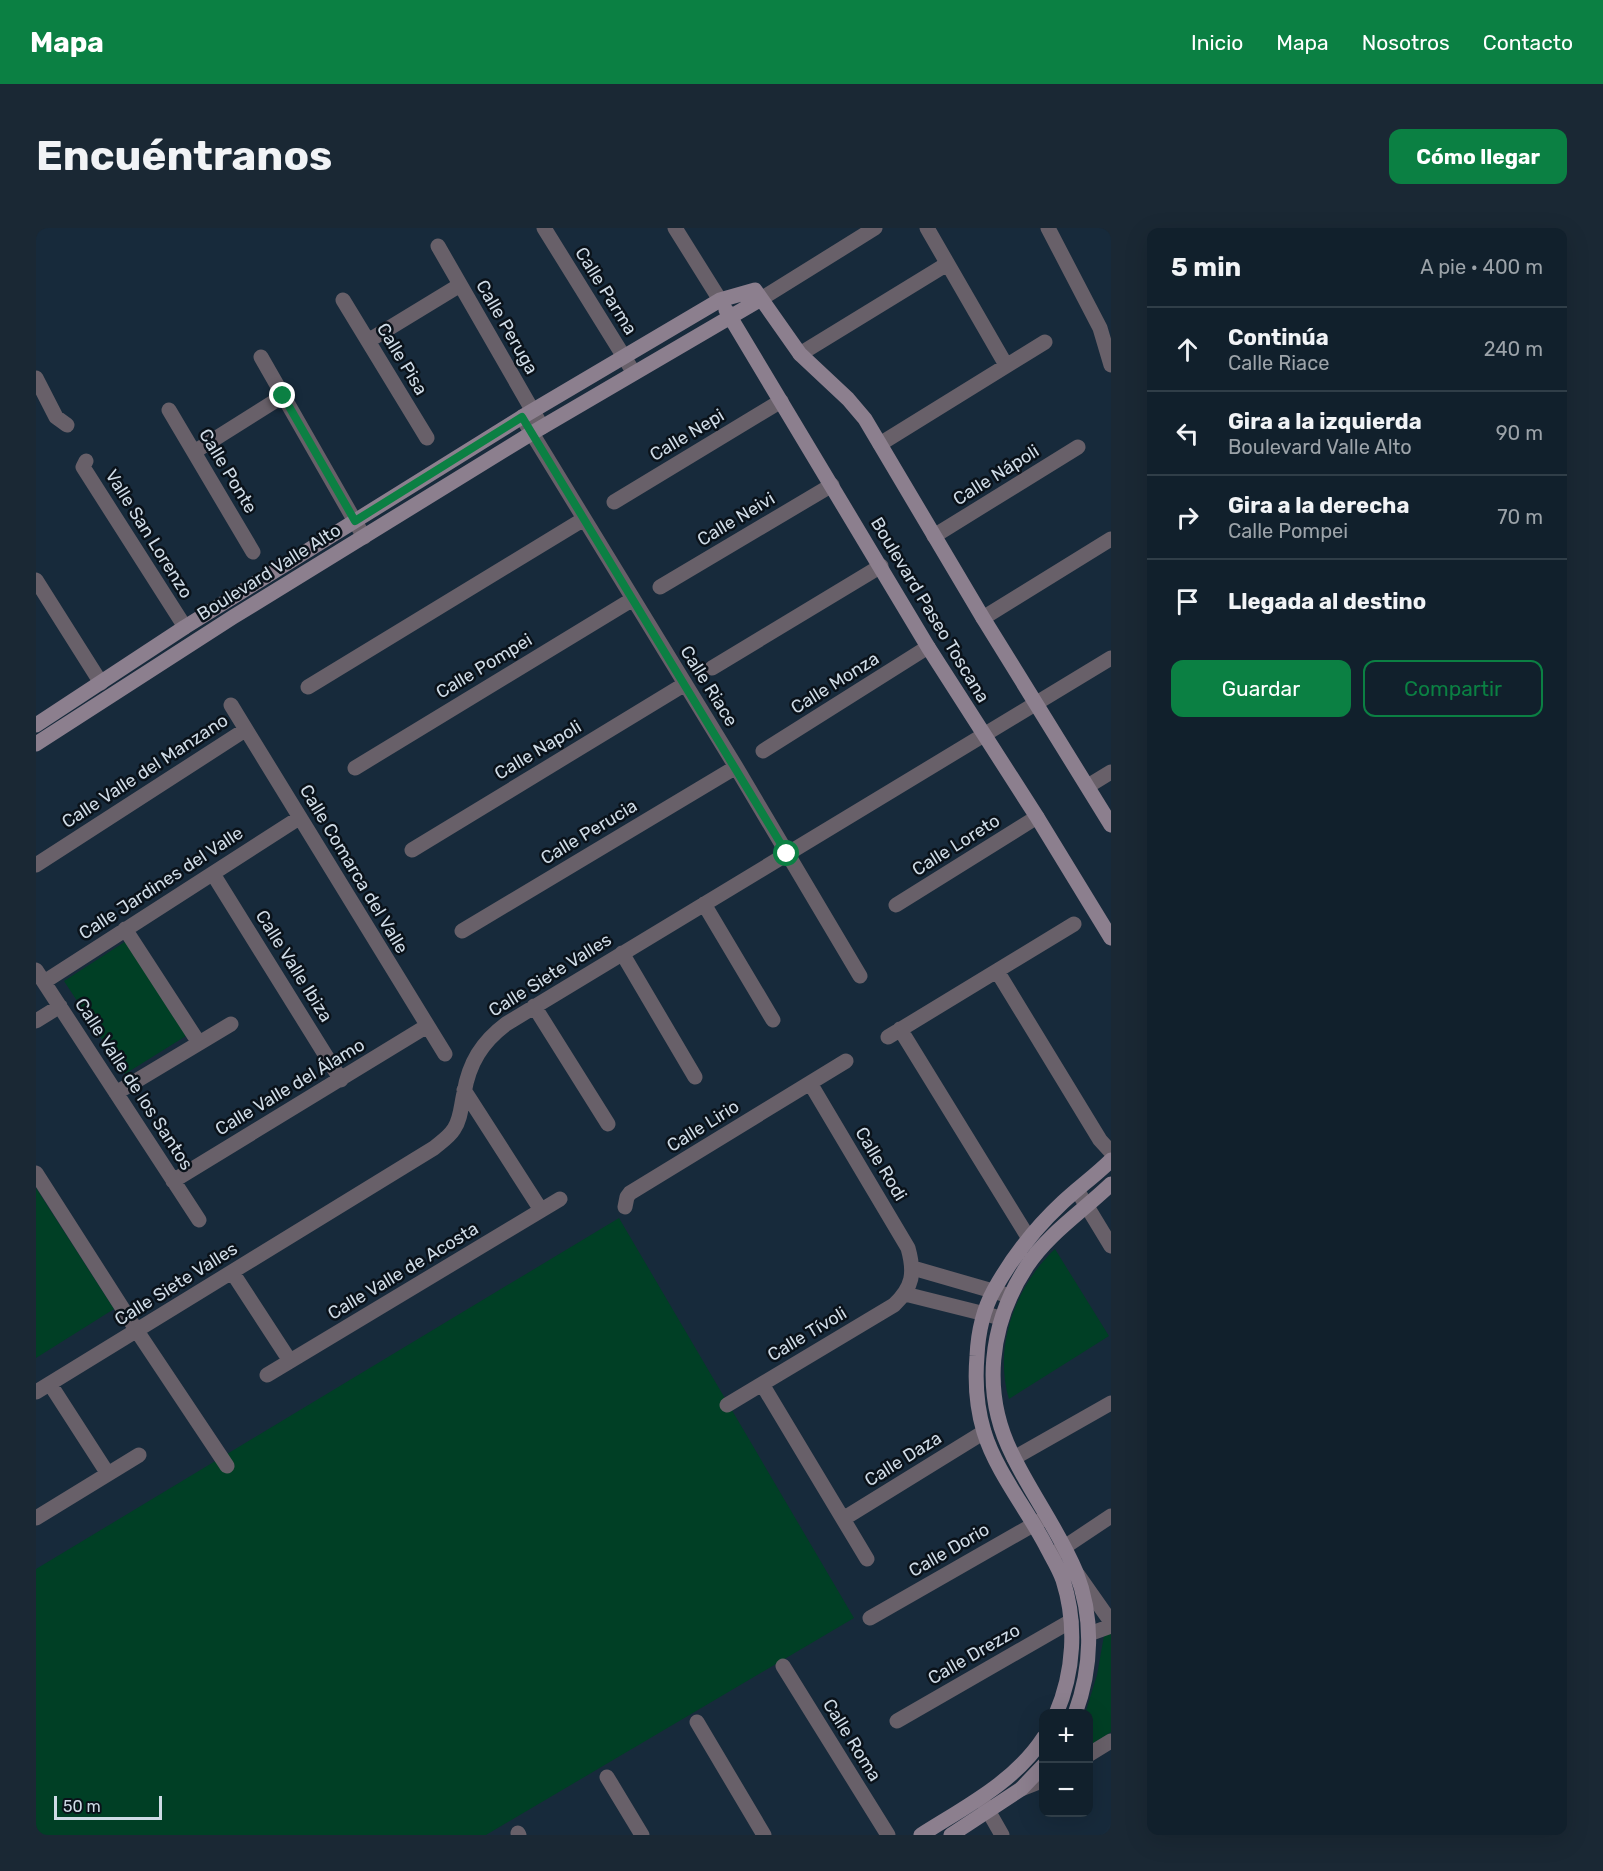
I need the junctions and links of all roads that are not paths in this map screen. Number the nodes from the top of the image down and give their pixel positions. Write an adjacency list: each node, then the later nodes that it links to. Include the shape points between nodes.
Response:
1 (545, 228): 17 (street, Calle Parma)
2 (675, 228): 11 (street)
3 (875, 228): 9 (street, Boulevard Valle Alto)
4 (927, 228): 7 (street)
5 (1048, 228): 19 (street, via 1100,328)
6 (438, 246): 8 (street, Calle Peruga)
7 (947, 264): 15 (street); 18 (street)
8 (460, 285): 13 (street); 25 (street, Calle Peruga)
9 (763, 293): 11 (street, Boulevard Valle Alto); 12 (street, Boulevard Valle Alto); 15 (street)
10 (343, 300): 13 (street, Calle Pisa)
11 (720, 300): 12 (street, Boulevard Paseo Toscana); 17 (street, Boulevard Valle Alto)
12 (730, 317): 20 (street, Boulevard Valle Alto); 23 (street, Boulevard Paseo Toscana)
13 (368, 341): 28 (street, Calle Pisa)
14 (1045, 342): 18 (street)
15 (800, 354): 29 (street, via 848,399)
16 (261, 357): 22 (street)
17 (624, 357): 20 (street, Calle Parma); 25 (street, Boulevard Valle Alto)
18 (1006, 365): 29 (street)
19 (1111, 365)
20 (634, 374): 27 (street, Boulevard Valle Alto)
21 (36, 378): 26 (street, via 56,417)
22 (283, 396): 31 (street); 36 (street)
23 (781, 400): 33 (street, Boulevard Paseo Toscana); 34 (street, Calle Nepi)
24 (169, 410): 31 (street, Calle Ponte)
25 (527, 414): 27 (street, Calle Riace); 36 (street, Boulevard Valle Alto)
26 (67, 425)
27 (537, 430): 35 (street, Calle Riace); 38 (street, Boulevard Valle Alto)
28 (427, 438)
29 (880, 444): 37 (street)
30 (1078, 447): 37 (street, Calle Nápoli)
31 (194, 452): 40 (street, Calle Ponte)
32 (86, 461): 46 (street, Valle San Lorenzo, via 83,467)
33 (832, 485): 41 (street, Boulevard Paseo Toscana); 43 (street, Calle Neivi)
34 (614, 502)
35 (584, 519): 44 (street, Calle Riace); 52 (street)
36 (355, 521): 38 (street); 46 (street, Boulevard Valle Alto)
37 (934, 536): 45 (street)
38 (364, 537): 58 (street, Boulevard Valle Alto)
39 (1111, 539): 45 (street)
40 (253, 552)
41 (881, 566): 47 (street, Boulevard Paseo Toscana); 49 (street)
42 (36, 580): 50 (street)
43 (660, 587)
44 (633, 599): 51 (street, Calle Riace); 61 (street, Calle Pompei)
45 (983, 618): 53 (street)
46 (185, 627): 50 (street, Boulevard Valle Alto)
47 (928, 647): 57 (street, Boulevard Paseo Toscana); 59 (street, Calle Monza)
48 (1111, 658): 53 (street, Calle Siete Valles)
49 (712, 668)
50 (101, 683): 55 (street, Boulevard Valle Alto)
51 (685, 684): 60 (street, Calle Riace); 67 (street, Calle Napoli)
52 (308, 687)
53 (1036, 703): 57 (street, Calle Siete Valles); 63 (street)
54 (231, 705): 56 (street, Calle Comarca del Valle)
55 (36, 725)
56 (245, 730): 65 (street, Calle Comarca del Valle); 69 (street, Calle Valle del Manzano)
57 (984, 735): 64 (street, Boulevard Paseo Toscana); 68 (street, Calle Siete Valles)
58 (36, 744)
59 (763, 751)
60 (736, 767): 68 (street, Calle Riace); 75 (street, Calle Perucia)
61 (355, 768)
62 (1111, 772): 63 (street)
63 (1088, 786): 66 (street)
64 (1037, 817): 72 (street, Calle Loreto); 76 (street, Boulevard Paseo Toscana)
65 (299, 818): 70 (street, Calle Jardines del Valle); 86 (street, Calle Comarca del Valle)
66 (1111, 825)
67 (412, 850)
68 (787, 854): 71 (street, Calle Siete Valles); 80 (street, Calle Riace)
69 (36, 865)
70 (213, 874): 74 (street, Calle Jardines del Valle); 91 (street, Calle Valle Ibiza)
71 (704, 904): 77 (street, Calle Siete Valles); 83 (street)
72 (896, 905)
73 (1074, 924): 78 (street)
74 (126, 929): 79 (street, Calle Jardines del Valle); 87 (street)
75 (462, 931)
76 (1111, 938)
77 (622, 953): 82 (street, Calle Siete Valles); 90 (street)
78 (997, 970): 96 (street); 107 (street, via 894,1033)
79 (40, 976): 81 (street, Calle Valle de los Santos)
80 (860, 976)
81 (60, 1006): 84 (street); 94 (street, Calle Valle de los Santos)
82 (534, 1006): 93 (street, Calle Siete Valles, via 486,1042 469,1071); 95 (street)
83 (773, 1020)
84 (36, 1021)
85 (231, 1024): 87 (street)
86 (427, 1026): 88 (street, Calle Comarca del Valle); 91 (street, Calle Valle del Álamo)
87 (199, 1043): 94 (street)
88 (445, 1054)
89 (846, 1061): 92 (street, Calle Lirio)
90 (694, 1077)
91 (341, 1080): 99 (street, Calle Valle del Álamo)
92 (810, 1083): 104 (street, Calle Lirio, via 630,1193); 109 (street, Calle Rodi, via 901,1234)
93 (464, 1090): 105 (street); 110 (street, Calle Siete Valles, via 455,1129 434,1148)
94 (116, 1093): 99 (street, Calle Valle de los Santos)
95 (608, 1124)
96 (1111, 1152)
97 (1111, 1160): 101 (street)
98 (36, 1173): 116 (street)
99 (173, 1181): 106 (street, Calle Valle de los Santos)
100 (1111, 1184): 103 (street)
101 (1077, 1190): 103 (street); 107 (street)
102 (560, 1199): 105 (street, Calle Valle de Acosta)
103 (1087, 1207): 108 (street); 113 (street, via 1040,1249)
104 (625, 1208)
105 (541, 1210): 117 (street, Calle Valle de Acosta)
106 (199, 1220)
107 (1028, 1237): 111 (street)
108 (1111, 1246)
109 (913, 1268): 111 (street); 112 (street)
110 (232, 1272): 116 (street, Calle Siete Valles); 117 (street)
111 (993, 1292): 113 (street); 114 (street)
112 (906, 1294): 114 (street); 120 (street, Calle Tívoli)
113 (1010, 1296): 115 (street)
114 (984, 1314): 115 (street); 124 (street, via 975,1373)
115 (1001, 1318): 126 (street, via 992,1370 994,1400 999,1424)
116 (137, 1330): 119 (street, Calle Siete Valles); 127 (street)
117 (290, 1362): 118 (street, Calle Valle de Acosta)
118 (267, 1375)
119 (50, 1384): 121 (street, Calle Siete Valles); 128 (street)
120 (762, 1384): 123 (street, Calle Tívoli); 131 (street)
121 (36, 1392)
122 (1111, 1403): 126 (street)
123 (727, 1405)
124 (984, 1432): 131 (street, Calle Daza); 132 (street, via 993,1454)
125 (138, 1455): 128 (street)
126 (1014, 1458): 132 (street)
127 (227, 1466)
128 (108, 1474): 130 (street)
129 (1111, 1516): 133 (street)
130 (36, 1518)
131 (843, 1519): 134 (street)
132 (1041, 1520): 133 (street); 136 (street, Calle Dorio)
133 (1058, 1552): 135 (street); 137 (street)
134 (867, 1559)
135 (1076, 1571): 138 (street); 139 (street)
136 (870, 1618)
137 (1071, 1621): 141 (street, via 1072,1652 1066,1691); 143 (street, Calle Drezzo)
138 (1111, 1624): 139 (street)
139 (1089, 1634): 142 (street, via 1083,1692)
140 (783, 1666): 156 (street, Calle Roma)
141 (1058, 1709)
142 (1077, 1709)
143 (897, 1720)
144 (697, 1722): 155 (street)
145 (1111, 1741): 147 (street)
146 (1039, 1744): 152 (street, via 1017,1770)
147 (1093, 1752)
148 (1039, 1770): 151 (street)
149 (607, 1778): 154 (street)
150 (1039, 1782): 151 (street)
151 (1021, 1789): 153 (street)
152 (980, 1798): 153 (street); 157 (street)
153 (988, 1812): 158 (street); 159 (street)
154 (642, 1835)
155 (764, 1835)
156 (888, 1835)
157 (921, 1835)
158 (951, 1835)
159 (1002, 1835)

